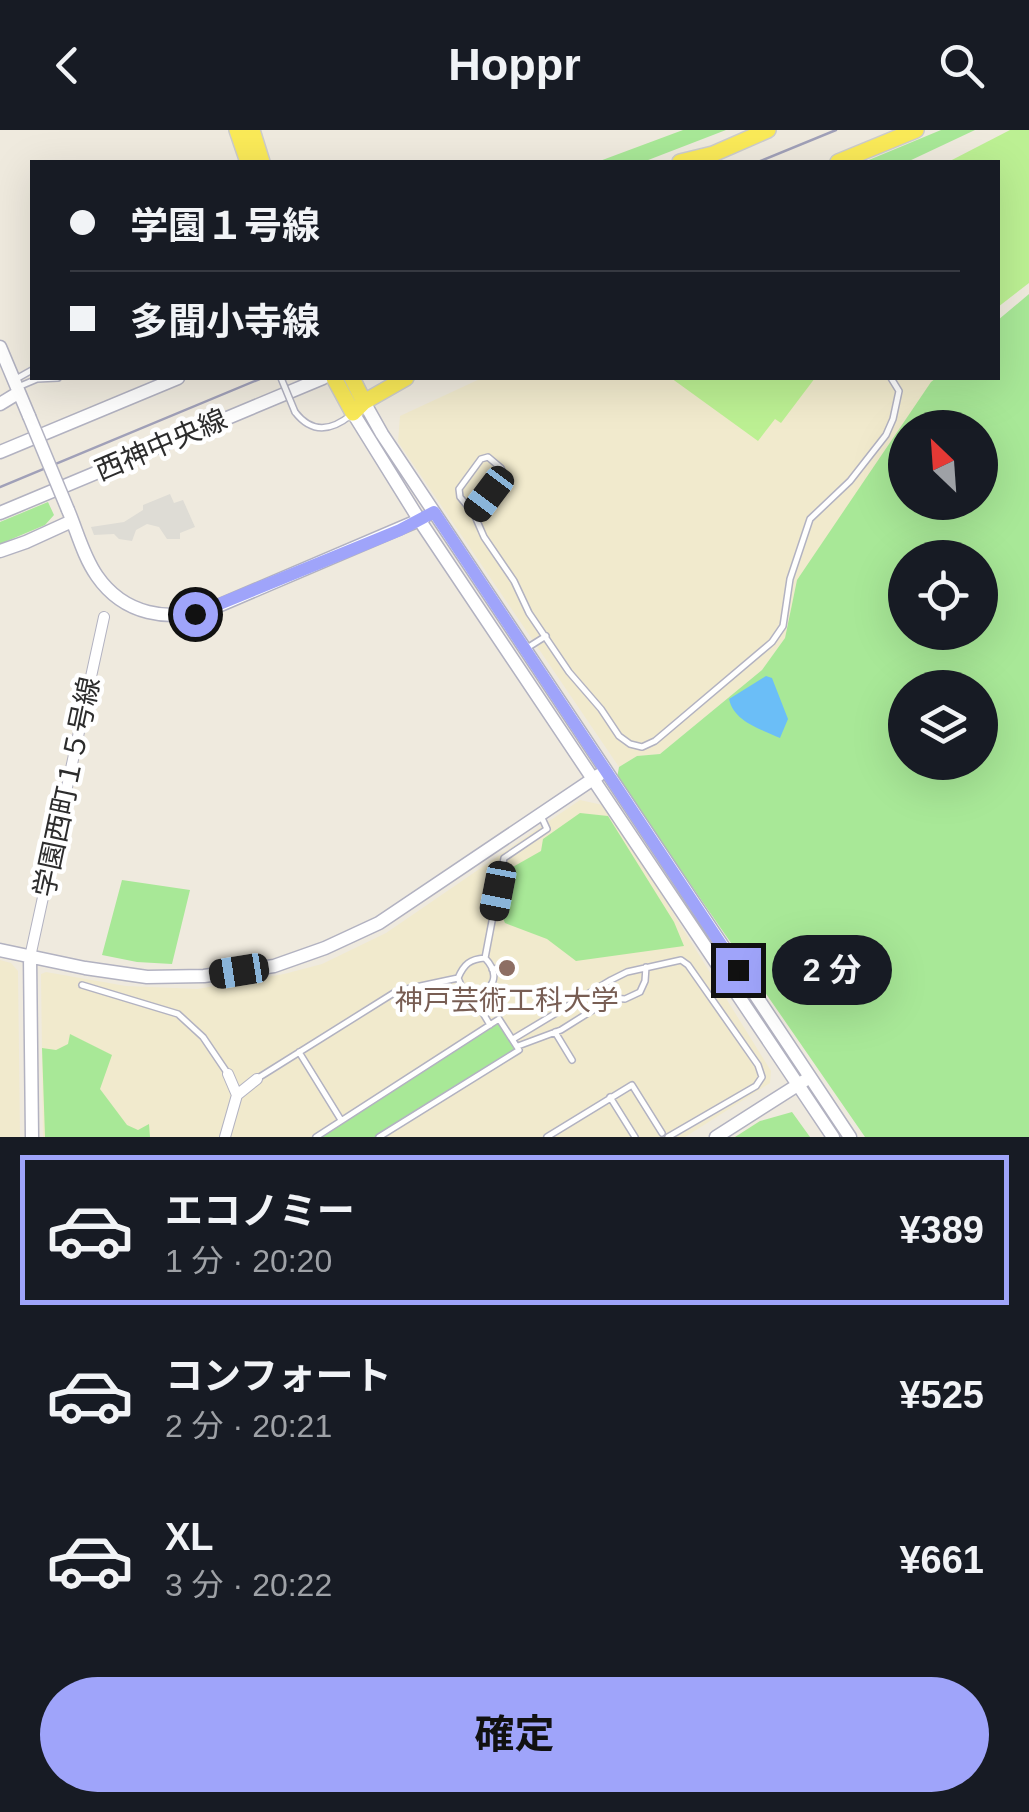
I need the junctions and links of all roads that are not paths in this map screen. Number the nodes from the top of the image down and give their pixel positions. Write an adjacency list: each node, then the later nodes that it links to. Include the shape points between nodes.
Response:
1 (237, 130): 6 (main road)
2 (252, 130): 7 (main road)
3 (768, 130): 5 (main road)
4 (916, 130): 10 (main road)
5 (712, 154): 8 (main road); 9 (street)
6 (247, 160)
7 (261, 160)
8 (688, 160)
9 (697, 160)
10 (843, 160)
11 (0, 347): 19 (street)
12 (30, 372): 19 (lane)
13 (34, 380): 19 (lane)
14 (173, 380): 22 (street, 西神中央線)
15 (282, 380): 20 (lane, bridge, via 305,424 324,429 339,425)
16 (318, 380): 24 (street, 西神中央線)
17 (400, 380): 20 (main road)
18 (893, 380): 30 (lane, via 899,391 886,435 810,519 783,626 655,741 642,747 618,736)
19 (16, 387): 21 (street); 26 (street, bridge)
20 (354, 395): 23 (street); 27 (street)
21 (0, 404)
22 (0, 452)
23 (434, 512): 27 (street); 31 (street)
24 (0, 513)
25 (474, 514): 25 (lane, via 504,475 488,457 459,489); 30 (lane)
26 (70, 515): 27 (street, via 90,564 110,591 139,610 169,616 211,609); 28 (street)
27 (420, 520): 32 (street)
28 (0, 551)
29 (104, 617): 35 (street, 学園西町１５号線)
30 (546, 636): 31 (lane)
31 (526, 650): 32 (street)
32 (599, 775): 33 (street); 53 (street)
33 (540, 816): 35 (street, via 379,923 274,966 147,977); 36 (lane, via 547,829 504,858)
34 (0, 950): 35 (street)
35 (30, 957): 59 (street)
36 (485, 958): 39 (lane); 40 (lane, via 462,967)
37 (512, 967): 39 (lane)
38 (646, 967): 42 (lane); 44 (lane, via 640,992); 57 (lane, via 681,960 688,965 762,1078)
39 (492, 968): 43 (lane, via 493,982)
40 (458, 978): 43 (lane); 49 (lane, via 397,991)
41 (82, 985): 51 (lane, via 178,1014 204,1036)
42 (593, 991): 44 (lane); 47 (lane)
43 (474, 998): 45 (lane)
44 (612, 998): 46 (lane)
45 (490, 1025): 47 (lane, via 499,1019); 56 (lane)
46 (555, 1032): 48 (lane); 50 (lane)
47 (513, 1039): 48 (lane)
48 (518, 1046): 62 (lane)
49 (299, 1052): 52 (lane); 56 (lane)
50 (572, 1060)
51 (228, 1074): 54 (street)
52 (258, 1079): 54 (street)
53 (804, 1081): 64 (street); 65 (street); 66 (street)
54 (237, 1095): 60 (street)
55 (610, 1097): 57 (lane, via 632,1085); 58 (lane); 63 (lane)
56 (341, 1120): 61 (lane)
57 (665, 1135)
58 (550, 1136)
59 (32, 1137)
60 (225, 1137)
61 (316, 1137)
62 (378, 1137)
63 (635, 1137)
64 (716, 1137)
65 (833, 1137)
66 (850, 1137)

